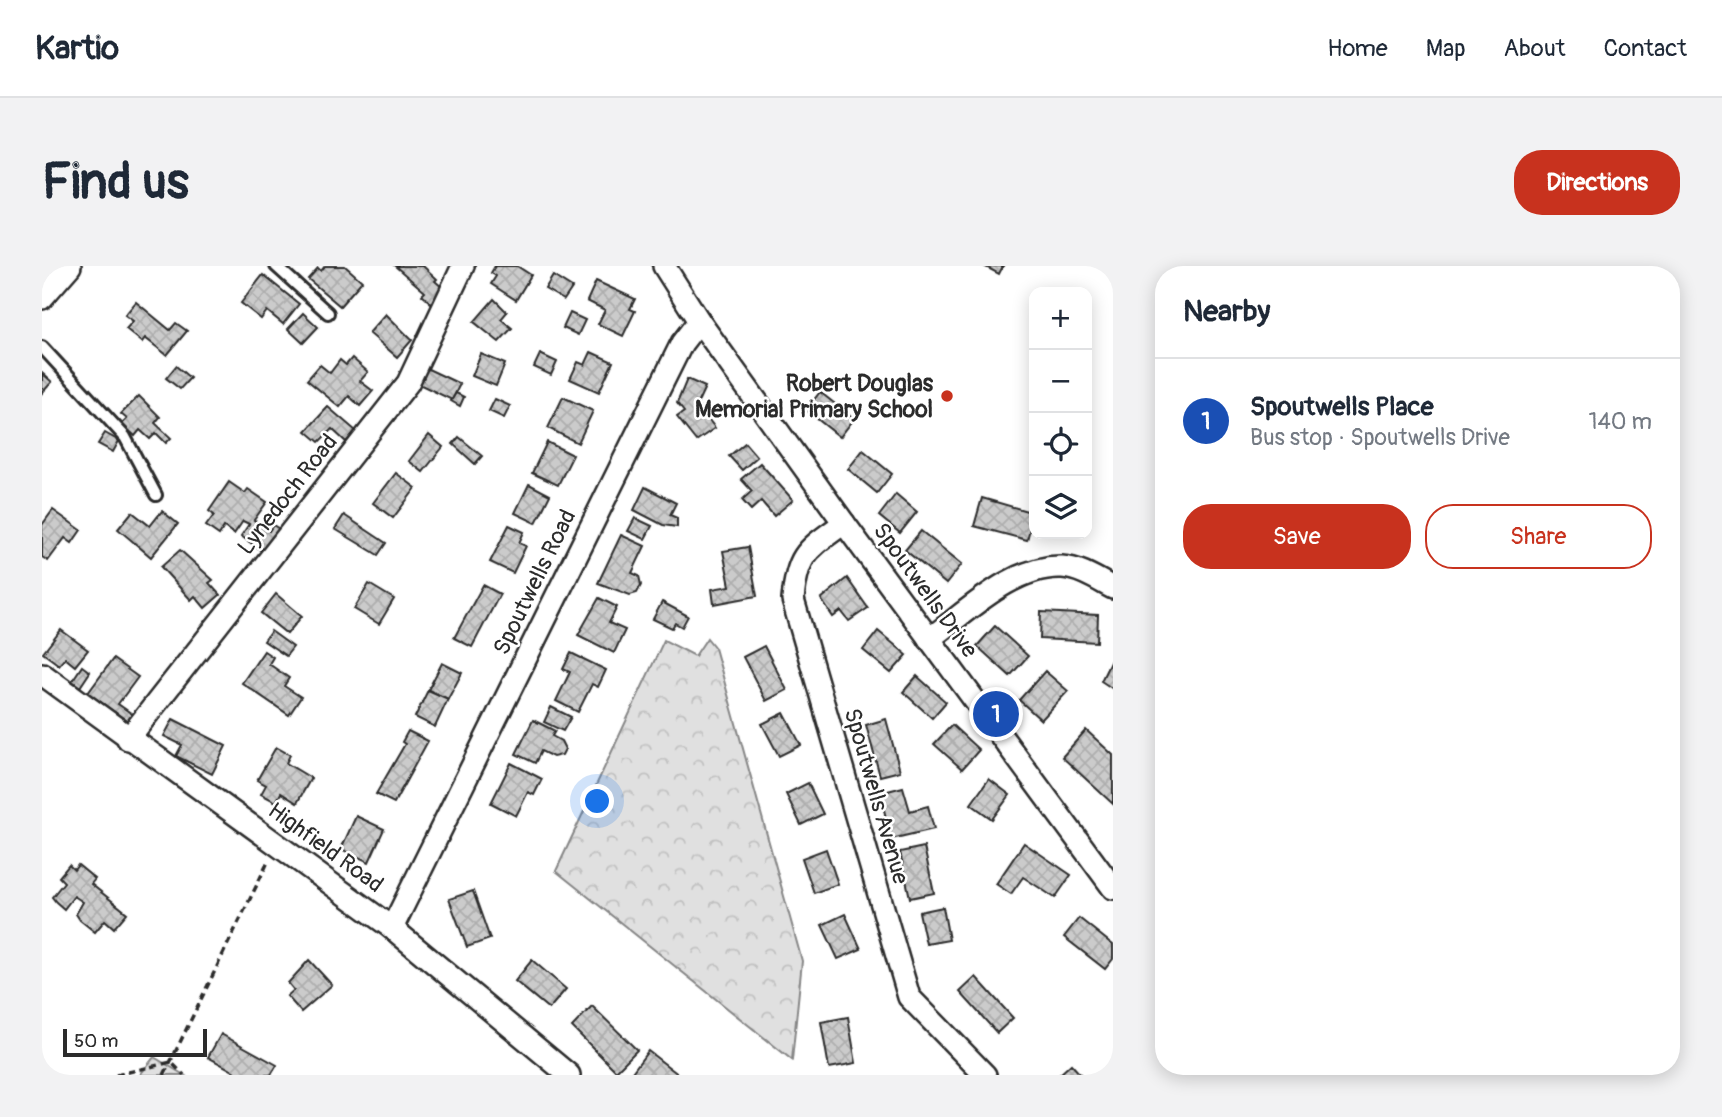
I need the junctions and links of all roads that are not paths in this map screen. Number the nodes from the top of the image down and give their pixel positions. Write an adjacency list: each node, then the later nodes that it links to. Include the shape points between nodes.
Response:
1 (69, 266): 5 (street)
2 (276, 266): 6 (lane)
3 (463, 266): 14 (street, Lynedoch Road, via 408,383)
4 (664, 266): 7 (street)
5 (42, 298)
6 (328, 313)
7 (699, 321): 10 (street, Spoutwells Drive); 16 (street, Spoutwells Road, via 682,343)
8 (42, 347): 9 (lane, via 125,437)
9 (156, 495)
10 (844, 523): 12 (street, Spoutwells Drive); 18 (street, Spoutwells Avenue, via 799,561 793,600 909,998)
11 (1113, 588): 12 (street, via 1063,567 1030,572)
12 (929, 639): 15 (street, Spoutwells Drive)
13 (42, 674): 14 (street, Highfield Road)
14 (128, 739): 16 (street, Highfield Road)
15 (1113, 888)
16 (392, 928): 17 (street, Highfield Road)
17 (569, 1075)
18 (985, 1075)

